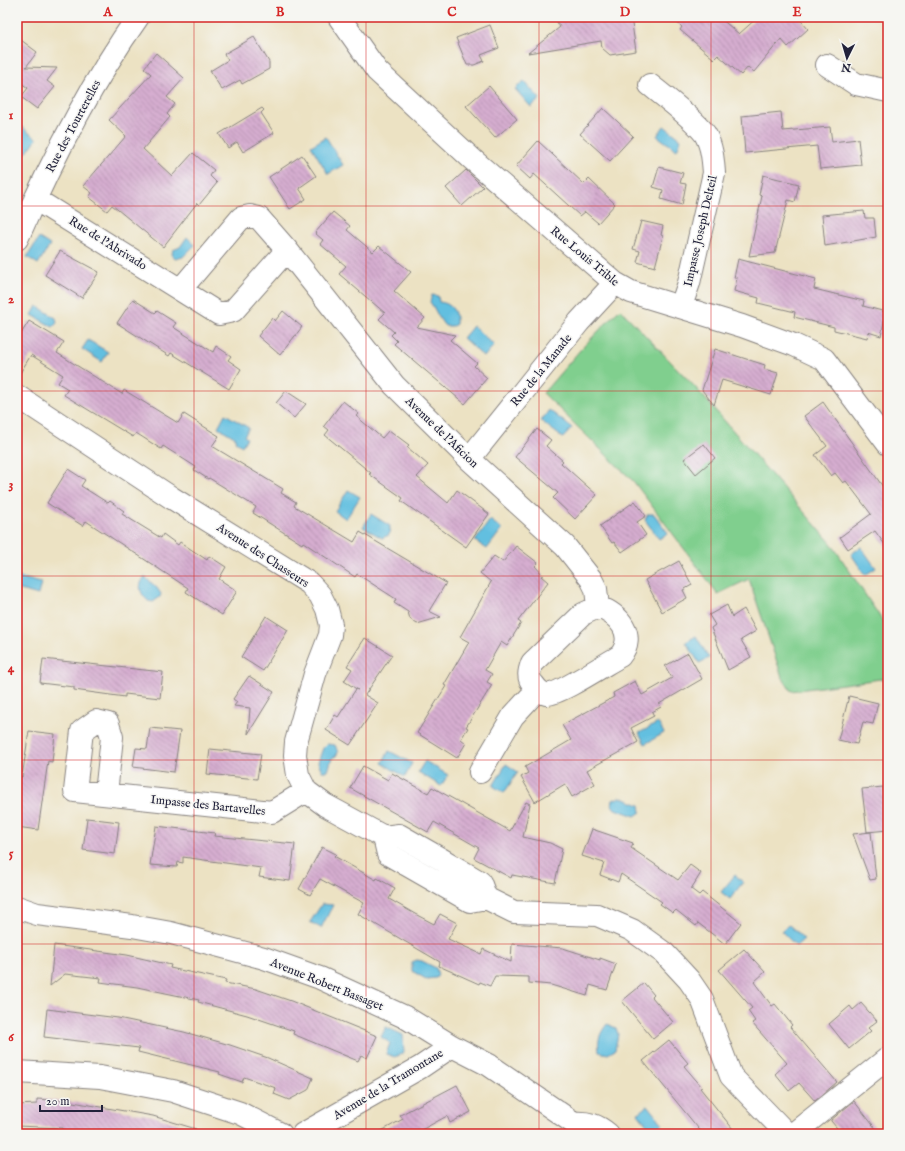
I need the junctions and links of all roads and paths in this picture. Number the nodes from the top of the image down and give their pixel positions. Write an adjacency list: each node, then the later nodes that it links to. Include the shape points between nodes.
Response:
1 (138, 17): 6 (street, Rue des Tourterelles, via 115,50 63,140)
2 (339, 17): 9 (street, Rue Louis Trible, via 377,71 472,159)
3 (827, 65): 5 (street, via 856,84)
4 (650, 85): 11 (street, Impasse Joseph Delteil, via 705,135 713,156 714,173 689,283)
5 (888, 91)
6 (35, 199): 7 (street, Rue des Tourterelles); 10 (street, Rue de l'Abrivado)
7 (17, 239)
8 (287, 250): 10 (street, Rue de l'Abrivado, via 229,313 219,314); 10 (street, Avenue de l'Aficion, via 259,218 241,218); 14 (street, Avenue de l'Aficion, via 394,385)
9 (615, 283): 11 (street, Rue Louis Trible, via 631,292); 14 (street, Rue de la Manade, via 579,322)
10 (181, 289)
11 (680, 306): 13 (street, Rue Louis Trible, via 794,345 824,359)
12 (17, 396): 18 (street, Avenue des Chasseurs, via 172,498 295,573 320,595 330,617 330,635 314,674 295,755 298,775)
13 (888, 444)
14 (469, 459): 15 (street, Avenue de l'Aficion, via 565,546 591,579 596,589)
15 (598, 607): 16 (street, via 583,614 532,662 529,673 531,682); 16 (street, via 611,612 622,621 626,636 623,652 558,691 547,694)
16 (537, 690): 17 (street, via 513,716)
17 (480, 772)
18 (306, 791): 19 (street, Impasse des Bartavelles, via 272,812); 28 (street, Avenue des Chasseurs, via 325,805 384,837 398,835 474,878 480,882 486,898 514,912 597,915 632,930 664,953 689,980 702,999 731,1076)
19 (106, 794)
20 (17, 907): 21 (street, Avenue Robert Bassaget, via 37,914 171,933 264,958 320,978 405,1017)
21 (452, 1046): 24 (street, Avenue Robert Bassaget, via 489,1064); 26 (street, Avenue de la Tramontane, via 421,1067)
22 (888, 1058): 29 (street)
23 (17, 1072): 25 (street, via 100,1077 173,1091 240,1113)
24 (572, 1128): 27 (street, Avenue Robert Bassaget, via 586,1122 598,1126)
25 (281, 1134)
26 (303, 1134)
27 (608, 1134)
28 (787, 1134)
29 (793, 1134)

